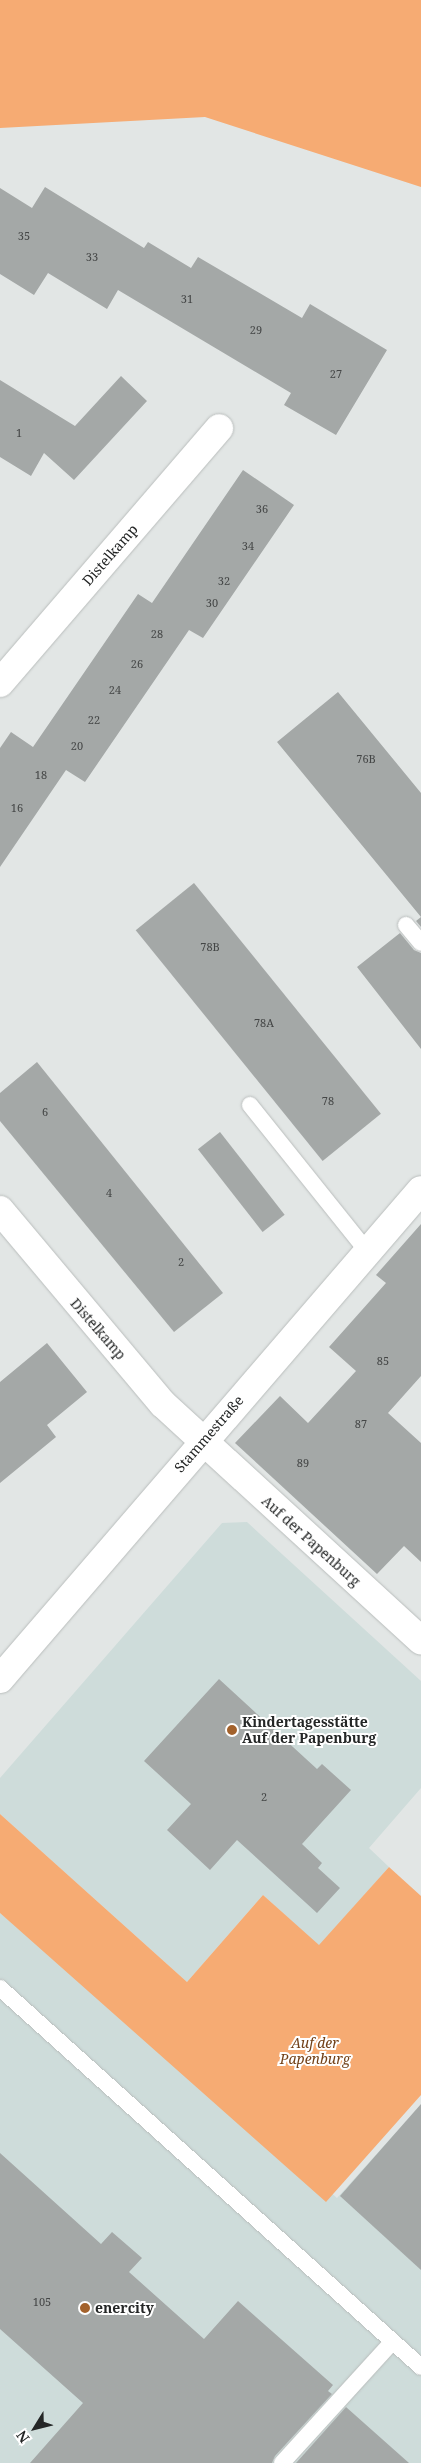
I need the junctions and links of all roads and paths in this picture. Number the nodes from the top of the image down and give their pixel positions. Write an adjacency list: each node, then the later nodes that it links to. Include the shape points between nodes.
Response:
1 (219, 428): 2 (street, Distelkamp)
2 (0, 683)
3 (406, 925): 4 (lane)
4 (421, 943)
5 (250, 1105): 8 (lane)
6 (421, 1190): 8 (street, Stammestraße)
7 (0, 1210): 9 (street, Distelkamp, via 156,1396)
8 (367, 1251): 9 (street, Stammestraße)
9 (202, 1442): 10 (street, Auf der Papenburg); 11 (street, Stammestraße)
10 (421, 1640)
11 (0, 1679)
12 (0, 1988): 13 (lane)
13 (392, 2342): 14 (lane); 15 (lane)
14 (421, 2367)
15 (282, 2463)

